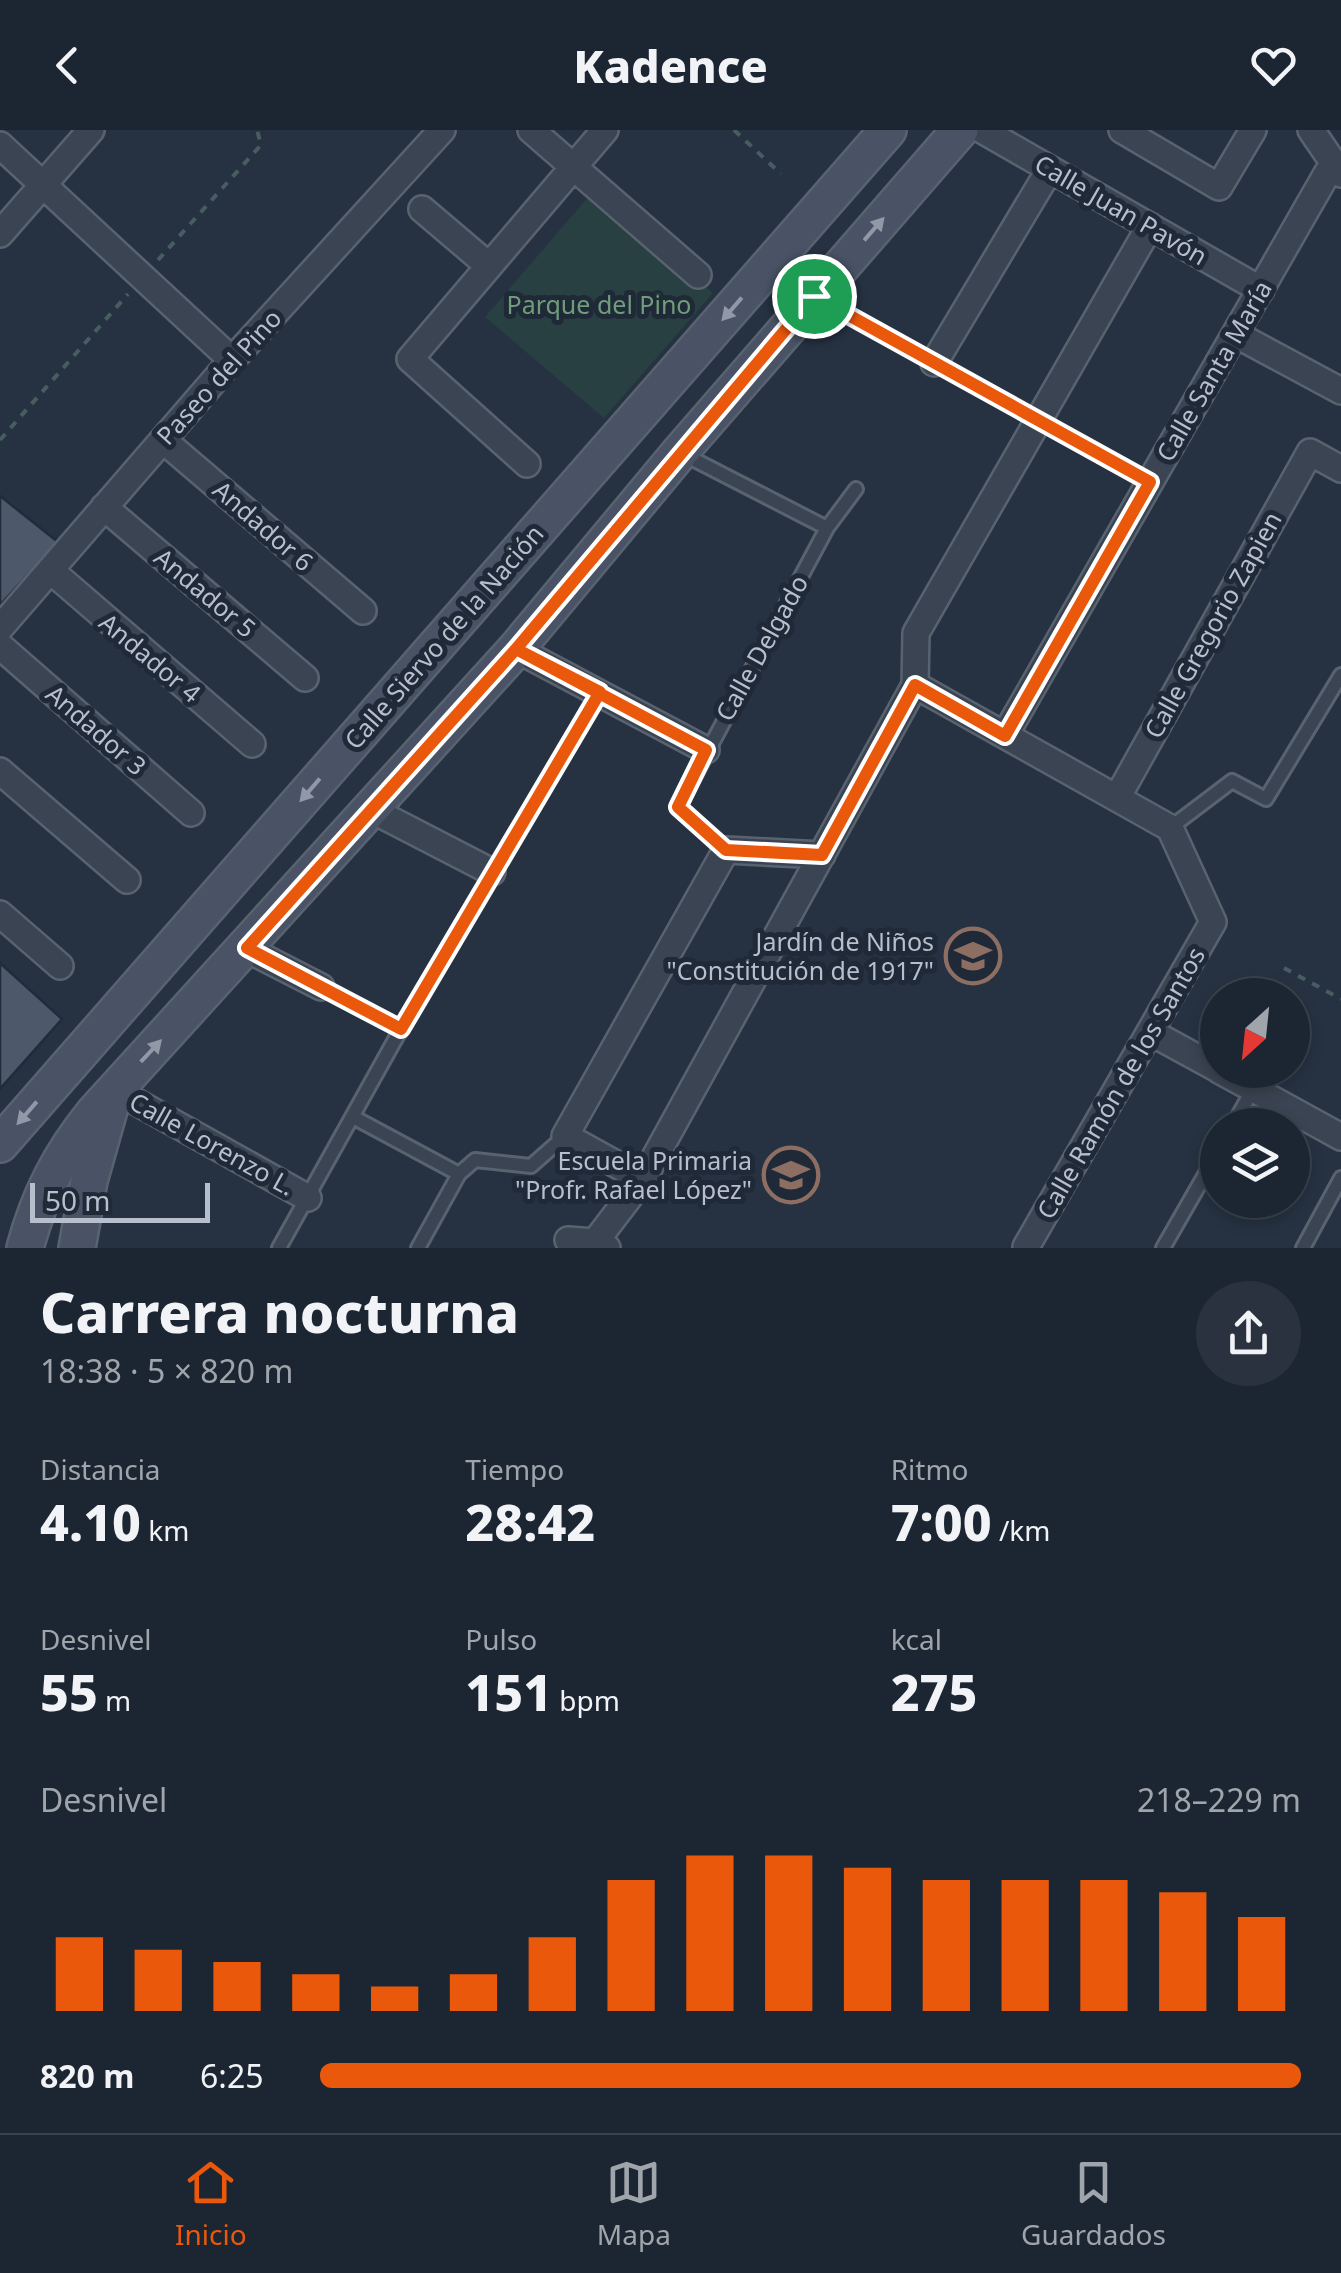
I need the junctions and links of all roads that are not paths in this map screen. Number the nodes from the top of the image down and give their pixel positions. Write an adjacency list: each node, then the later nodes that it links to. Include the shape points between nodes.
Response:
1 (91, 130): 15 (street)
2 (442, 130): 23 (street, Paseo del Pino)
3 (531, 130): 12 (street)
4 (606, 130): 12 (street)
5 (888, 130): 55 (main road, Calle Siervo de la Nación, one-way to 55)
6 (960, 130): 27 (main road, one-way to 6)
7 (982, 130): 14 (street, Calle Juan Pavón)
8 (1122, 130): 9 (street, via 1219,188)
9 (1253, 130)
10 (1311, 130): 13 (street)
11 (0, 145): 15 (street)
12 (575, 166): 19 (street); 20 (street)
13 (1337, 168): 21 (street, Calle Santa María)
14 (1050, 169): 17 (street, Calle Juan Pavón); 24 (street)
15 (43, 185): 18 (street); 23 (street)
16 (422, 209): 19 (street)
17 (1150, 226): 21 (street, Calle Juan Pavón); 40 (street, via 916,633)
18 (0, 234)
19 (489, 266): 28 (street, via 410,359)
20 (698, 275)
21 (1260, 290): 22 (street, Calle Santa María)
22 (1235, 334): 25 (street); 42 (street, Calle Santa María)
23 (232, 360): 26 (street, Paseo del Pino)
24 (934, 364)
25 (1341, 391)
26 (163, 440): 31 (street, Paseo del Pino); 34 (street, Andador 6)
27 (680, 452): 32 (lane); 37 (main road)
28 (527, 464)
29 (1341, 469): 46 (street, Calle Gregorio Zapien, via 1310,452)
30 (856, 489): 32 (lane, Calle Delgado)
31 (104, 508): 33 (street, Paseo del Pino); 39 (street, Andador 5)
32 (827, 528): 44 (lane, Calle Delgado)
33 (50, 570): 35 (street, Paseo del Pino); 43 (street, Andador 4)
34 (363, 611)
35 (0, 628)
36 (0, 646): 48 (street, Andador 3)
37 (516, 649): 41 (street); 47 (main road)
38 (1341, 674): 49 (lane, via 1266,799 1232,782)
39 (306, 678)
40 (915, 685): 42 (street); 51 (street)
41 (600, 692): 44 (street); 52 (lane)
42 (1005, 736): 46 (street)
43 (252, 744)
44 (706, 750): 50 (lane, Calle Delgado, via 678,807)
45 (0, 771): 53 (street)
46 (1117, 798): 49 (street)
47 (370, 809): 52 (street); 56 (main road)
48 (191, 814)
49 (1170, 828): 59 (street, Calle Ramón de los Santos, via 1213,922)
50 (726, 850): 51 (street); 65 (street)
51 (822, 855): 70 (street)
52 (492, 872): 64 (lane)
53 (127, 880)
54 (0, 914): 57 (street)
55 (186, 932): 56 (main road); 67 (main road, Calle Siervo de la Nación, one-way to 67)
56 (237, 959): 58 (street); 62 (main road, one-way to 56)
57 (60, 966)
58 (321, 988)
59 (1152, 1032): 60 (street); 79 (street, Calle Ramón de los Santos)
60 (1200, 1060)
61 (1253, 1089): 63 (lane); 66 (street)
62 (115, 1090): 72 (street, Calle Lorenzo L.); 75 (main road, via 57,1163); 76 (main road)
63 (1242, 1108)
64 (353, 1116): 68 (lane); 72 (lane)
65 (565, 1136): 68 (lane, via 530,1166 474,1160); 70 (street)
66 (1341, 1137)
67 (0, 1144)
68 (459, 1174): 78 (lane)
69 (1341, 1178): 81 (lane)
70 (642, 1179): 74 (street)
71 (1200, 1183): 80 (lane)
72 (308, 1198): 77 (lane)
73 (566, 1244): 74 (street)
74 (601, 1245)
75 (25, 1248)
76 (77, 1248)
77 (280, 1248)
78 (418, 1248)
79 (1026, 1248)
80 (1163, 1248)
81 (1303, 1248)

